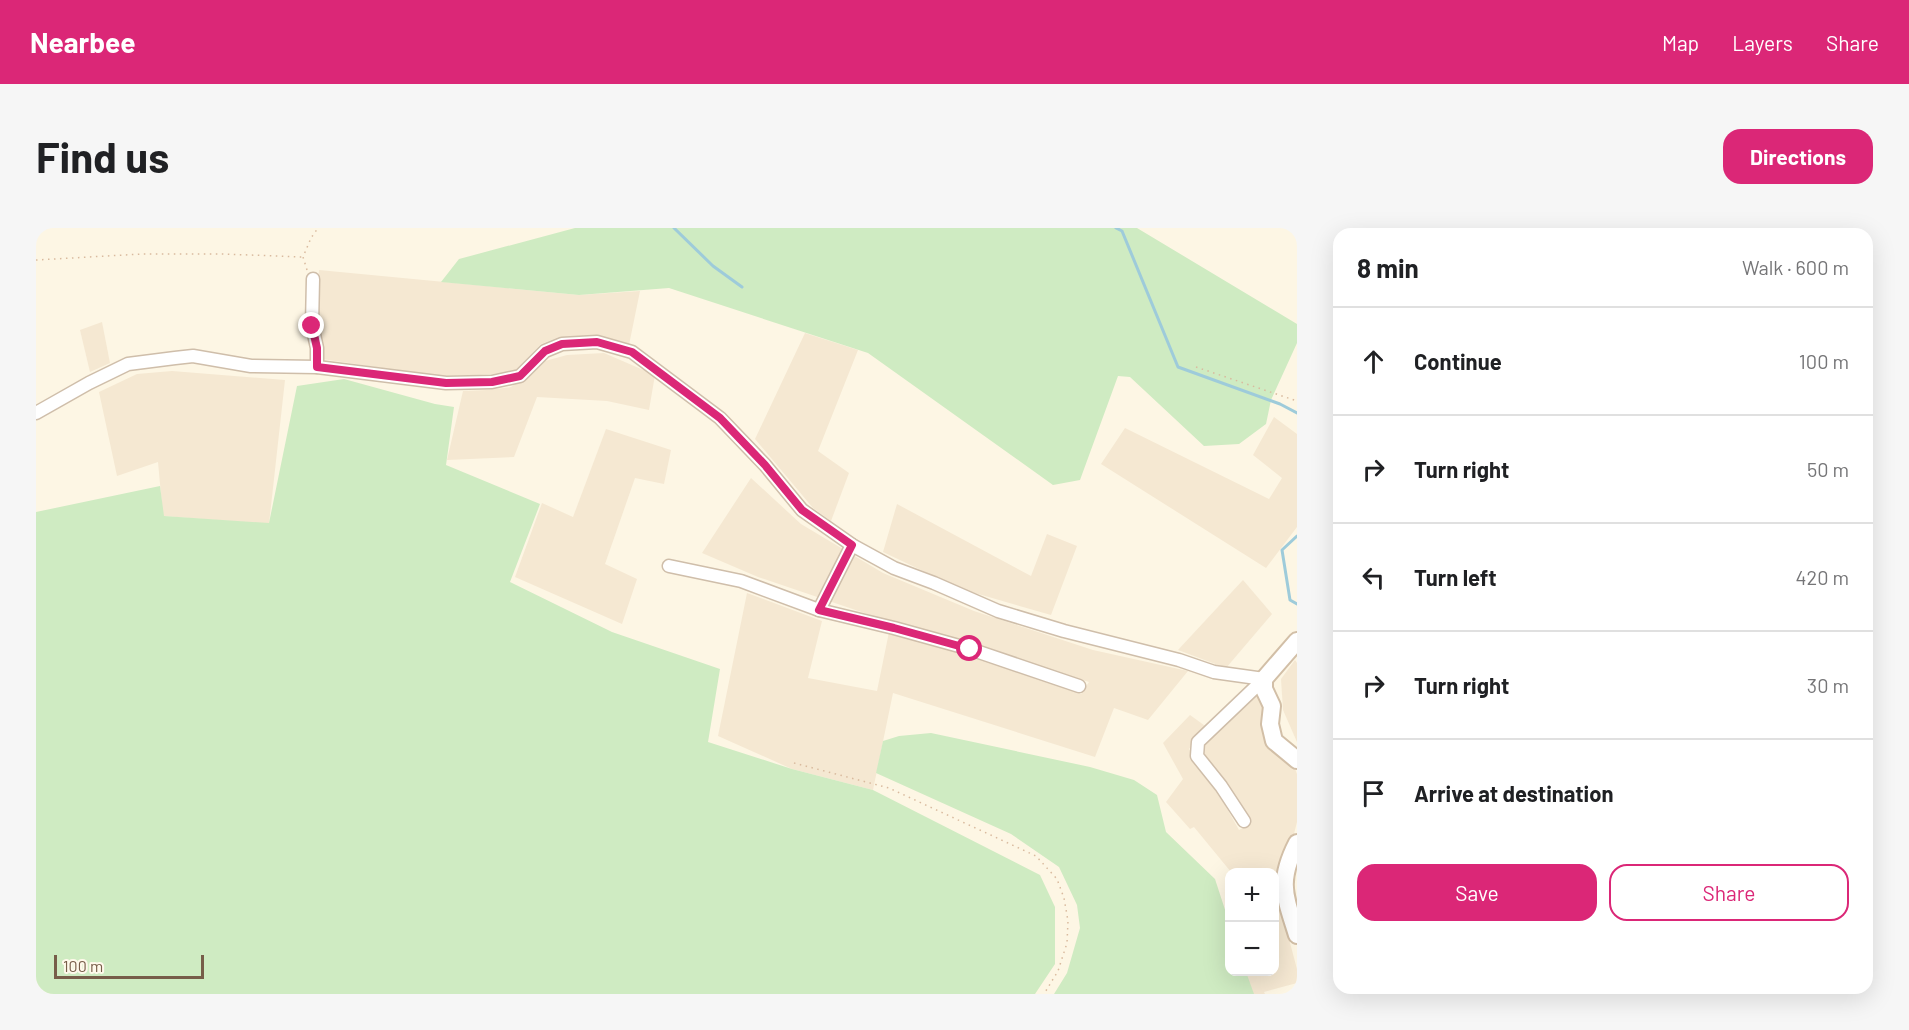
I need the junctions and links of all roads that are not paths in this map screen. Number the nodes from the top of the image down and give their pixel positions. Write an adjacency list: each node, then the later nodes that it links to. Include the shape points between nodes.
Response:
1 (313, 279): 2 (street, via 312,326)
2 (317, 367): 3 (street, via 251,366 193,356 128,364); 4 (street, via 446,383 492,382 520,376 545,351 562,344 597,342 632,352 720,418 802,510)
3 (36, 413)
4 (852, 545): 6 (street); 8 (street, via 894,568 998,611 1214,672)
5 (669, 566): 6 (street, via 741,581)
6 (819, 610): 9 (street, via 970,649)
7 (1297, 641): 8 (street)
8 (1264, 679): 10 (street, via 1272,706 1270,724 1274,741); 11 (street, via 1198,742 1197,756)
9 (1079, 686)
10 (1297, 760)
11 (1244, 821)
12 (1297, 843): 13 (street, via 1284,874 1285,894)
13 (1297, 935)

